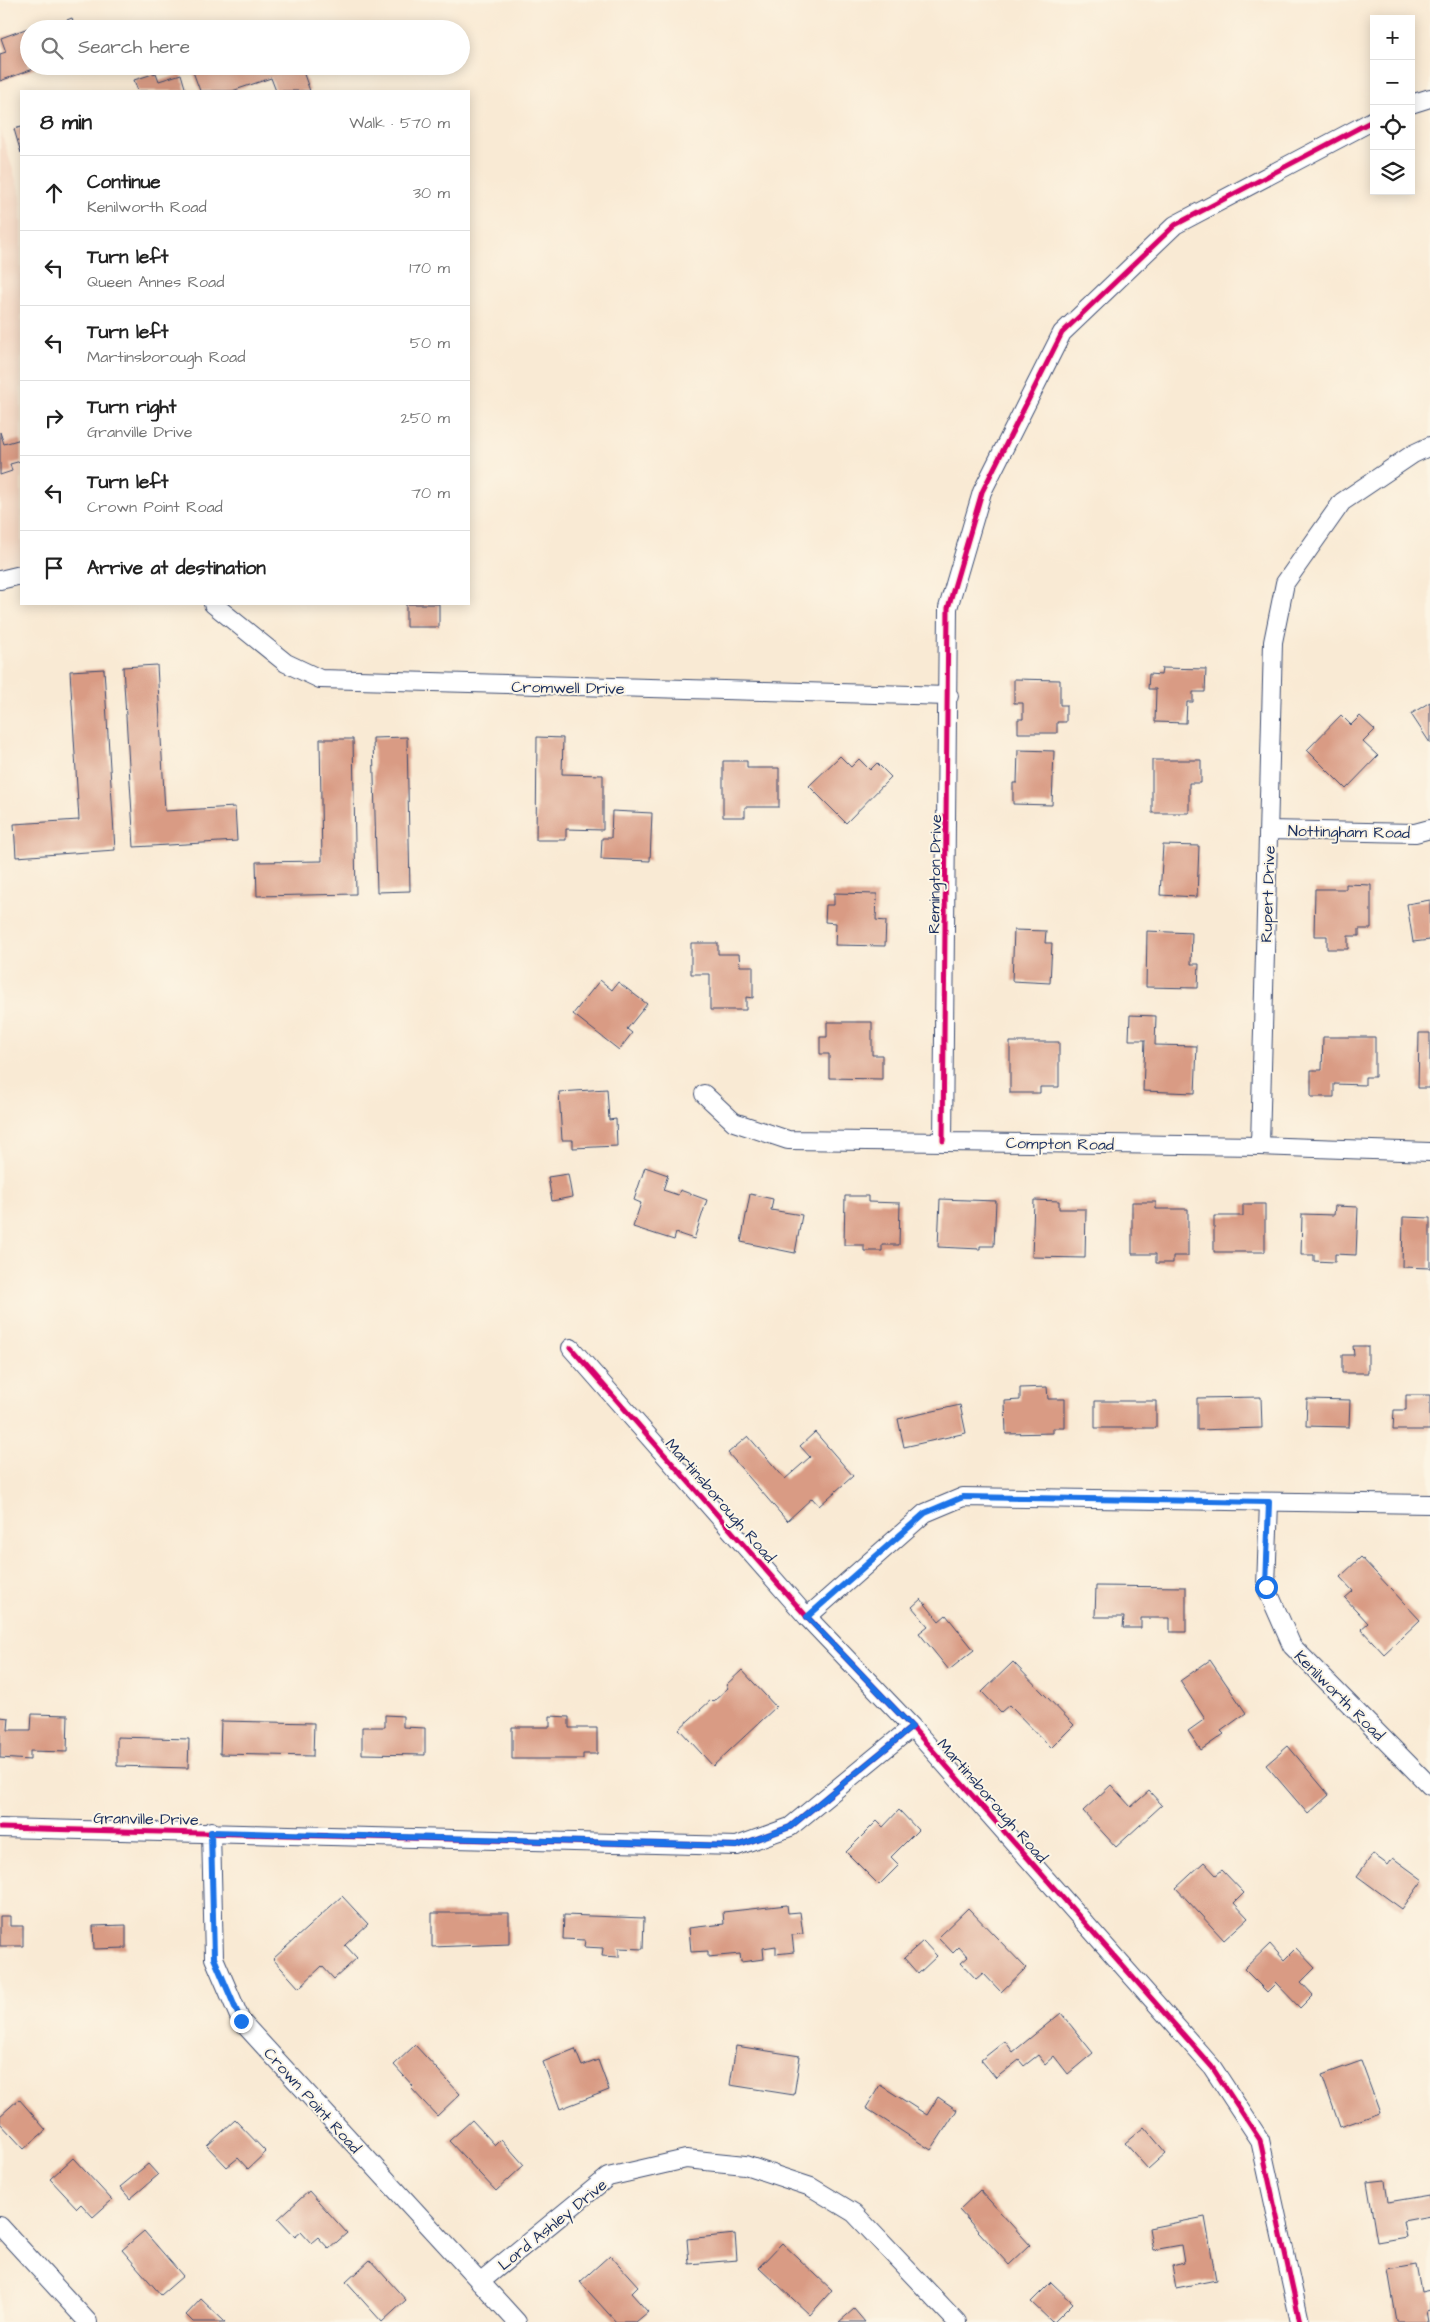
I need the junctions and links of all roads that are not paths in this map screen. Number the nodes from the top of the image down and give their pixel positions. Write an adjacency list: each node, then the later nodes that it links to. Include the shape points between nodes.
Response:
1 (1430, 98): 2 (street)
2 (1415, 103)
3 (1370, 122): 8 (street, Remington Drive, via 1175,225 1062,333 982,492 948,608)
4 (1430, 446): 10 (street, Rupert Drive, via 1342,502 1284,583 1273,642)
5 (20, 575): 6 (street)
6 (0, 580)
7 (218, 605): 8 (street, Cromwell Drive, via 286,663 320,679)
8 (949, 696): 12 (street, Remington Drive)
9 (1430, 829): 10 (street, Nottingham Road, via 1415,833)
10 (1269, 830): 13 (street, Rupert Drive)
11 (704, 1094): 12 (street, Compton Road, via 734,1122 788,1140)
12 (943, 1141): 13 (street, Compton Road)
13 (1260, 1146): 14 (street, Compton Road)
14 (1430, 1152)
15 (571, 1348): 18 (street, Martinsborough Road)
16 (1269, 1502): 17 (street); 18 (street, via 963,1497 925,1513); 20 (street, Kenilworth Road, via 1266,1587 1292,1646)
17 (1430, 1504)
18 (807, 1617): 19 (street, Martinsborough Road)
19 (912, 1727): 22 (street, Granville Drive, via 790,1827 737,1846); 28 (street, Martinsborough Road, via 1212,2067 1260,2140)
20 (1430, 1786)
21 (0, 1828): 22 (street, Granville Drive)
22 (211, 1832): 24 (street, Crown Point Road, via 214,1958 241,2021)
23 (0, 2226): 25 (street)
24 (480, 2282): 26 (street, Crown Point Road); 27 (street, Lord Ashley Drive, via 608,2177 686,2159 745,2165 812,2187 854,2214)
25 (88, 2322)
26 (517, 2322)
27 (957, 2322)
28 (1300, 2322)

